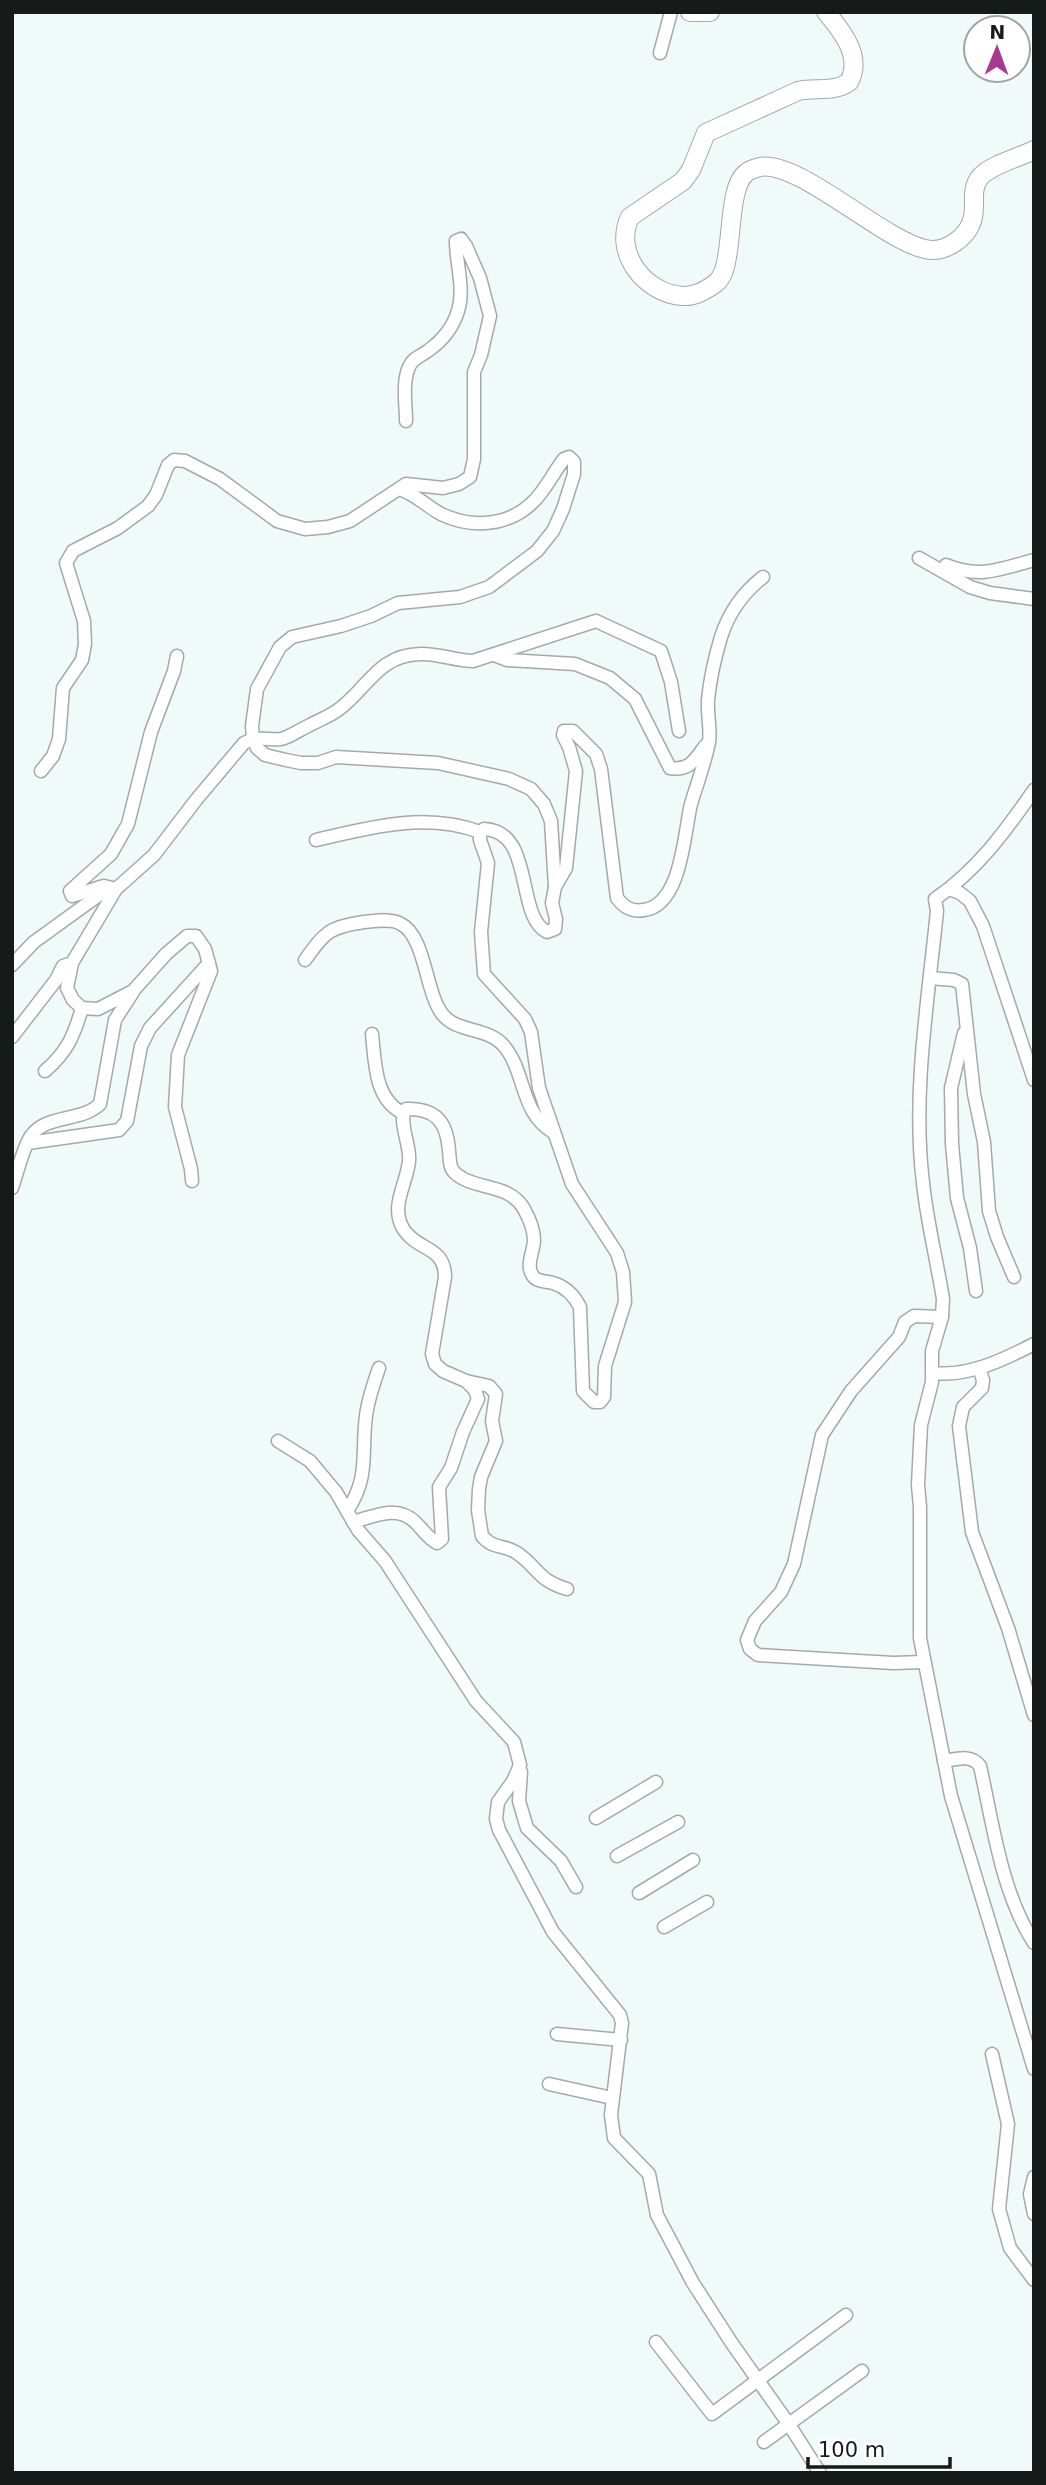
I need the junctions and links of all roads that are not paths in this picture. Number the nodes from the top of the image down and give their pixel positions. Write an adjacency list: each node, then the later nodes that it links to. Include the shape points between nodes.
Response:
1 (671, 12): 5 (street)
2 (690, 12): 3 (main road)
3 (710, 12)
4 (826, 12): 6 (main road, via 851,46 853,74 849,82 834,89 798,91 706,133 683,181 629,217 625,225 631,265 647,282 682,296 699,294 720,280 729,256 733,205 739,181 747,172 768,166 782,169 902,240 926,250 940,250 957,241 971,224 975,186 982,175)
5 (660, 53)
6 (1034, 150)
7 (406, 421): 8 (street, via 409,368 416,357 448,333 457,313 461,297 456,241 461,239 480,278 491,316 474,372 470,477 443,488 406,484)
8 (399, 489): 15 (street, via 439,513 466,523 490,523 532,503 564,459 573,462 574,474 553,531 537,551 488,587 460,597 398,603 341,626 292,637 280,647 257,690); 17 (street, via 350,521 305,529 277,521 220,479 174,460 148,506 118,528 72,551 66,563 84,621 85,643 82,660 63,688 59,739)
9 (1034, 560): 11 (street, via 979,573 919,558 970,587)
10 (764, 577): 16 (street, via 746,590 722,634 708,701)
11 (1034, 599)
12 (494, 655): 14 (street, via 596,621 661,651); 15 (street, via 473,661 418,654 397,658 381,666 325,718 283,739); 16 (street, via 507,660 575,664 610,677 635,699 670,768 692,765)
13 (177, 656): 22 (street, via 151,732 128,824 111,854 71,891 72,896 104,886)
14 (679, 731)
15 (253, 738): 21 (street, via 265,754 301,764 336,757 438,763 509,779 531,789 551,821); 22 (street, via 244,743 154,855)
16 (710, 740): 21 (street, via 673,883 650,909 635,912 617,898 596,754 573,731 564,731 576,771 566,868)
17 (41, 772)
18 (1034, 790): 23 (street, via 989,852)
19 (480, 832): 20 (street, via 424,822); 21 (street, via 493,829 508,841 519,859 532,912 539,928 547,932 555,929); 39 (street, via 488,863 481,932 484,974 525,1019 531,1032 539,1088)
20 (316, 839)
21 (555, 887)
22 (116, 889): 24 (street, via 99,895); 27 (street)
23 (949, 889): 30 (street, via 934,899 937,911); 37 (street, via 970,901 983,926)
24 (34, 942): 25 (street); 29 (street)
25 (12, 951)
26 (305, 960): 39 (street, via 332,928 365,922 403,924 413,937 441,1013 503,1044 514,1059 522,1089 540,1124)
27 (72, 963): 32 (street, via 67,988); 35 (street, via 63,966)
28 (209, 963): 31 (street, via 196,936 187,936); 40 (street, via 150,1028 141,1046 127,1121 119,1130); 41 (street, via 211,971 178,1055 175,1107)
29 (12, 965)
30 (930, 978): 33 (street, via 962,984); 45 (street, via 920,1139)
31 (133, 991): 32 (street, via 98,1009); 40 (street, via 115,1020 100,1104 93,1111 48,1123 31,1135)
32 (82, 1008): 36 (street, via 74,1036)
33 (966, 1023): 43 (street, via 989,1211); 44 (street, via 951,1088 952,1143 957,1198)
34 (372, 1034): 38 (street, via 378,1080 387,1101)
35 (12, 1037)
36 (45, 1071)
37 (1034, 1080)
38 (402, 1112): 39 (street, via 422,1109 435,1114 449,1142 454,1172 515,1197 523,1207 534,1239 531,1275 564,1287 575,1297 580,1307 583,1391 600,1402 625,1302 623,1272 617,1253 572,1184); 50 (street, via 409,1162 398,1199 400,1217 404,1230 445,1265 432,1354 443,1371)
39 (553, 1132)
40 (28, 1143): 42 (street)
41 (192, 1181)
42 (12, 1188)
43 (1014, 1277)
44 (976, 1291)
45 (942, 1317): 49 (street, via 932,1351); 54 (street, via 914,1316 905,1322 900,1337 851,1391 822,1435 794,1564 781,1592 755,1621 747,1640 758,1655)
46 (1034, 1344): 48 (street)
47 (379, 1368): 52 (street, via 366,1416 362,1479)
48 (979, 1368): 49 (street, via 951,1375); 55 (street, via 982,1388 963,1407 959,1426 972,1532)
49 (933, 1373): 54 (street, via 921,1425 918,1485)
50 (466, 1381): 52 (street, via 478,1399 439,1487 442,1539 437,1543 430,1539 411,1517 397,1511); 53 (street, via 489,1385 496,1394 492,1422 496,1441 479,1489 482,1536 495,1547 517,1553 554,1586)
51 (278, 1441): 52 (street, via 310,1461)
52 (350, 1516): 57 (street, via 385,1561 476,1701 514,1742)
53 (568, 1589)
54 (924, 1662): 56 (street)
55 (1034, 1715)
56 (944, 1761): 67 (street, via 968,1758 980,1766 1008,1883); 71 (street)
57 (520, 1765): 63 (street, via 518,1795 524,1820 531,1833 561,1861); 69 (street, via 498,1802 499,1830 553,1932 620,2015)
58 (656, 1782): 59 (street)
59 (596, 1818)
60 (678, 1822): 61 (street)
61 (617, 1856)
62 (693, 1860): 64 (street)
63 (576, 1887)
64 (639, 1892)
65 (707, 1902): 66 (street)
66 (664, 1927)
67 (1034, 1943)
68 (557, 2034): 69 (street)
69 (621, 2040): 73 (street)
70 (992, 2054): 76 (street, via 1008,2124 999,2209 1010,2248)
71 (1034, 2069)
72 (549, 2084): 73 (street)
73 (612, 2098): 80 (street, via 614,2138 649,2174 663,2229 699,2293)
74 (1034, 2177): 75 (street, via 1030,2194)
75 (1034, 2214)
76 (1034, 2280)
77 (846, 2315): 80 (street)
78 (656, 2342): 80 (street, via 709,2413)
79 (862, 2371): 81 (street)
80 (758, 2380): 81 (street)
81 (788, 2423): 82 (street); 83 (street)
82 (764, 2442)
83 (820, 2473)

